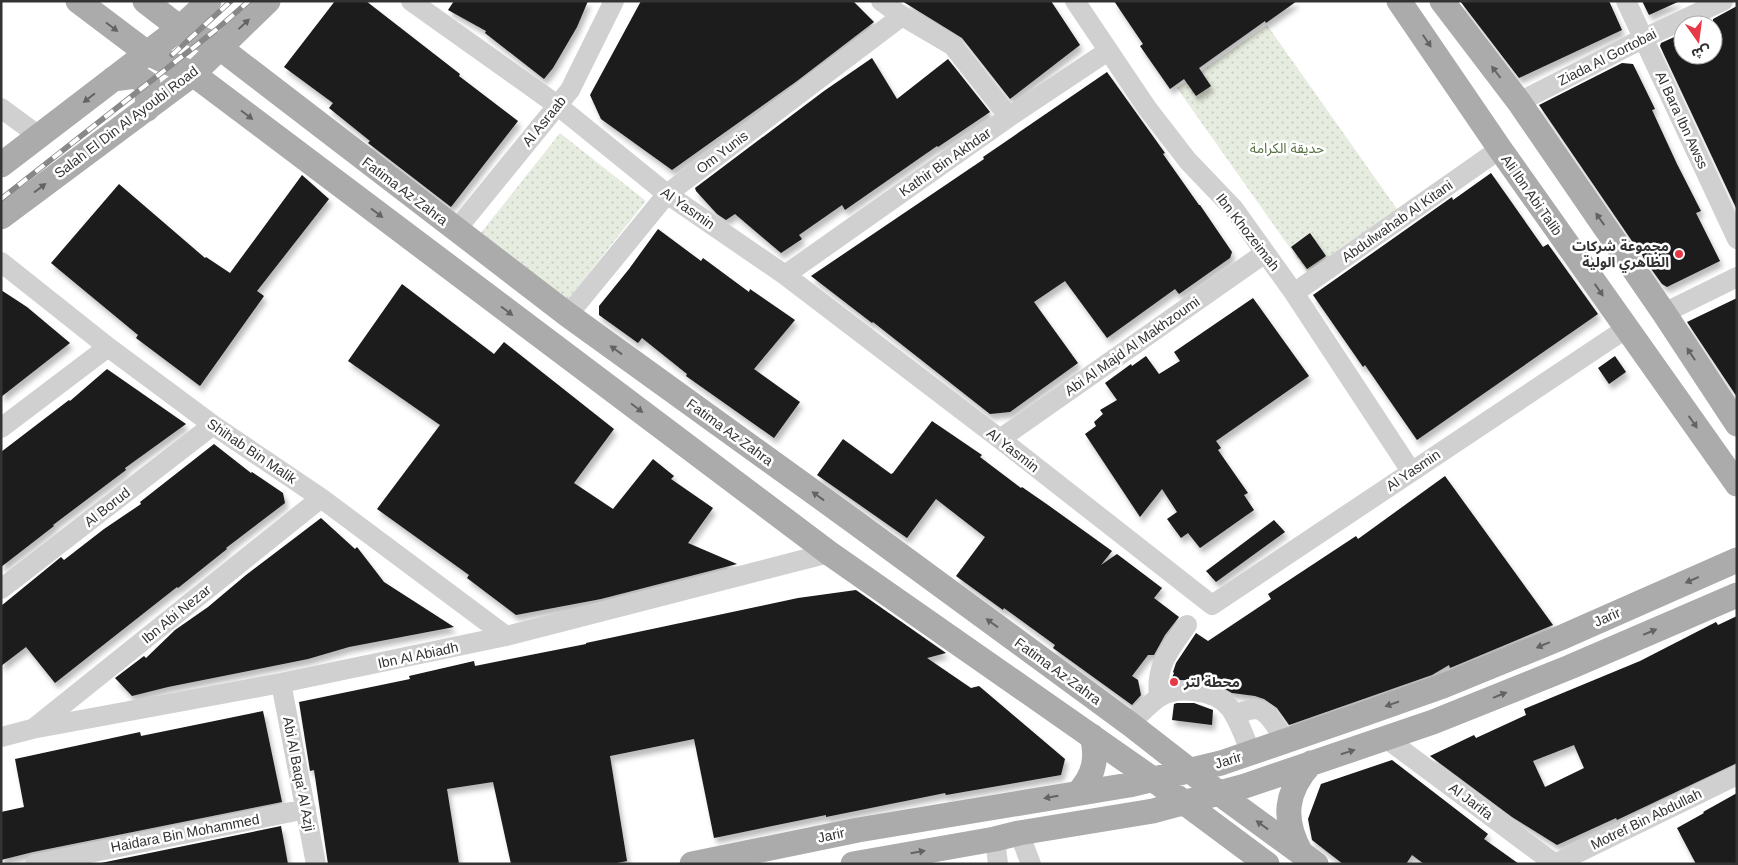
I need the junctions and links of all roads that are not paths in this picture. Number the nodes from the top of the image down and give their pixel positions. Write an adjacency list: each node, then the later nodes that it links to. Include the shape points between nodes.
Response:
1 (78, 1): 18 (main road, one-way to 18)
2 (145, 1): 14 (main road, Fatima Az Zahra)
3 (209, 1): 14 (main road)
4 (268, 1): 16 (main road, Salah El Din Al Ayoubi Road, one-way to 4)
5 (411, 1): 24 (street, Al Yasmin)
6 (614, 1): 24 (street, Al Asraab, via 570,90)
7 (881, 1): 13 (street)
8 (1075, 1): 17 (street, Ibn Khozeimah)
9 (1399, 1): 29 (main road, Ali Ibn Abi Talib, one-way to 29)
10 (1442, 1): 23 (main road, one-way to 10)
11 (1626, 1): 15 (street, Al Bara Ibn Awss)
12 (1723, 1): 15 (street, Ziada Al Gortobai)
13 (902, 16): 27 (street, via 953,46); 31 (street, Om Yunis)
14 (180, 28): 16 (main road, Fatima Az Zahra); 18 (main road)
15 (1644, 38): 23 (street, Ziada Al Gortobai); 34 (street, Al Bara Ibn Awss)
16 (219, 47): 19 (main road, Fatima Az Zahra); 20 (main road, Salah El Din Al Ayoubi Road)
17 (1108, 51): 27 (street, Kathir Bin Akhdar); 35 (street, Ibn Khozeimah, via 1188,161 1234,209)
18 (147, 53): 20 (main road); 21 (main road)
19 (241, 64): 22 (main road, via 224,68 216,79); 33 (main road, Fatima Az Zahra)
20 (193, 74): 22 (main road); 26 (main road, Salah El Din Al Ayoubi Road)
21 (113, 79): 26 (main road, via 136,76 148,84); 28 (main road, one-way to 28)
22 (223, 97): 52 (main road, one-way to 52)
23 (1519, 102): 40 (main road, one-way to 23)
24 (557, 105): 31 (street, Al Yasmin); 33 (street, Al Asraab)
25 (1, 108): 28 (street)
26 (147, 109): 32 (main road, Salah El Din Al Ayoubi Road, one-way to 26)
27 (1009, 117): 37 (street, Kathir Bin Akhdar)
28 (39, 136): 30 (main road)
29 (1500, 149): 39 (street, Abdulwahab Al Kitani); 42 (main road, Ali Ibn Abi Talib, one-way to 42)
30 (1, 165)
31 (667, 194): 37 (street, Al Yasmin); 41 (street, Om Yunis)
32 (1, 217)
33 (456, 230): 41 (main road, Fatima Az Zahra)
34 (1737, 239)
35 (1265, 253): 39 (street, Ibn Khozeimah); 47 (street, Abi Al Majd Al Makhzoumi)
36 (1, 262): 43 (street, Shihab Bin Malik)
37 (784, 275): 47 (street, Al Yasmin)
38 (1737, 277): 40 (street)
39 (1294, 293): 48 (street, Ibn Khozeimah)
40 (1664, 313): 44 (main road, one-way to 40)
41 (568, 315): 51 (main road, Fatima Az Zahra, one-way to 41)
42 (1627, 328): 48 (street, Al Yasmin); 49 (main road, Ali Ibn Abi Talib, one-way to 49)
43 (108, 347): 45 (street, Shihab Bin Malik); 46 (street)
44 (1735, 418)
45 (213, 426): 50 (street, Shihab Bin Malik); 55 (street, Al Borud)
46 (1, 428)
47 (1000, 439): 48 (street, Al Yasmin, via 1212,605)
48 (1411, 471)
49 (1737, 484)
50 (321, 498): 59 (street, Shihab Bin Malik); 64 (street, Ibn Abi Nezar)
51 (852, 520): 52 (main road, via 862,536 856,550 848,554); 54 (main road, Fatima Az Zahra)
52 (830, 553): 57 (main road); 59 (street, Ibn Al Abiadh)
53 (1737, 560): 68 (main road, Jarir, one-way to 68, via 1474,674)
54 (924, 573): 57 (main road, via 907,567 893,573 890,580); 63 (main road, Fatima Az Zahra, one-way to 54)
55 (1, 589)
56 (1737, 595): 67 (main road, one-way to 56, via 1525,685)
57 (897, 600): 65 (main road)
58 (1187, 625): 61 (street, via 1163,661 1158,679)
59 (506, 636): 60 (street, Ibn Al Abiadh)
60 (282, 683): 64 (street, Ibn Al Abiadh); 78 (street, Abi Al Baqa' Al Azji)
61 (1159, 697): 62 (street, via 1180,691 1202,693 1218,698); 63 (street)
62 (1234, 715): 68 (street, via 1260,710); 70 (street)
63 (1130, 724): 69 (main road, Fatima Az Zahra)
64 (32, 729): 66 (street, Ibn Al Abiadh)
65 (1092, 736): 74 (main road); 75 (main road, via 1094,766 1086,785)
66 (1, 737)
67 (1387, 739): 71 (main road, one-way to 67); 90 (street, Al Jarifa)
68 (1285, 740): 70 (main road, Jarir)
69 (1160, 747): 72 (main road, Fatima Az Zahra); 74 (main road, via 1166,760 1166,771)
70 (1245, 755): 72 (main road, Jarir); 76 (main road, via 1226,765 1223,771 1222,779 1231,784)
71 (1311, 763): 76 (main road); 82 (main road, via 1294,786 1288,813 1294,840)
72 (1190, 771): 74 (main road, Jarir); 76 (main road, Fatima Az Zahra)
73 (1737, 775): 90 (street, Motref Bin Abdullah)
74 (1142, 777): 75 (main road, Jarir); 77 (main road); 79 (main road, via 1155,798 1147,810)
75 (1078, 793): 86 (main road, Jarir, one-way to 86, via 858,830)
76 (1235, 796): 77 (main road); 80 (main road, via 1229,805 1216,809); 82 (main road, Fatima Az Zahra, one-way to 76)
77 (1187, 803): 79 (main road); 80 (main road)
78 (306, 809): 84 (street, Haidara Bin Mohammed); 85 (street, Abi Al Baqa' Al Azji)
79 (1131, 815): 81 (main road)
80 (1221, 828): 89 (main road)
81 (1007, 836): 83 (main road, one-way to 81); 87 (street); 88 (street)
82 (1308, 858)
83 (862, 863)
84 (35, 864)
85 (316, 864)
86 (692, 864)
87 (998, 864)
88 (1031, 864)
89 (1267, 864)
90 (1555, 864)

